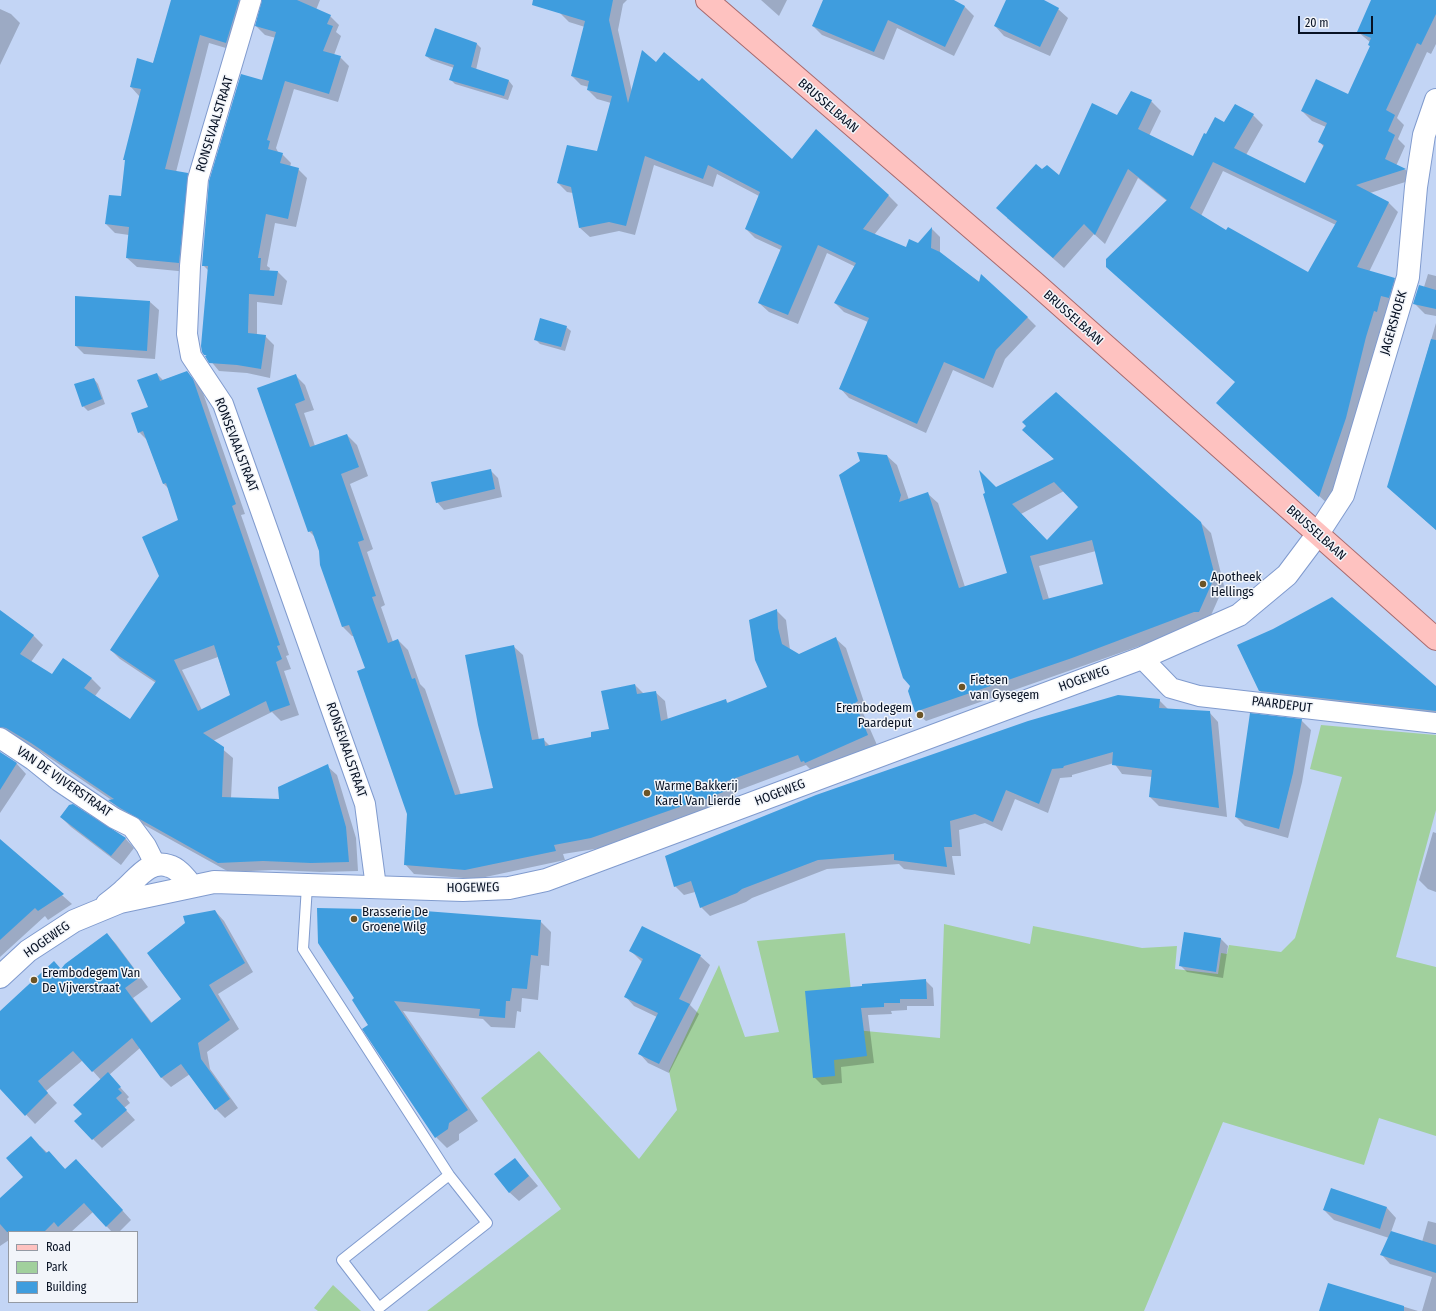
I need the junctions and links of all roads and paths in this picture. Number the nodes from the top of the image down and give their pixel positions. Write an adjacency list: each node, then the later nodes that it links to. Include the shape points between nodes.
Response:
1 (251, 0): 12 (street, RONSEVAALSTRAAT, via 198,179 190,266 188,334 191,356 223,404 365,804)
2 (707, 0): 4 (main road, BRUSSELBAAN, via 1034,282)
3 (1436, 100): 4 (street, JAGERSHOEK, via 1424,135 1416,187 1408,277 1344,495)
4 (1317, 535): 5 (main road, BRUSSELBAAN); 6 (street, HOGEWEG, via 1287,575 1240,615)
5 (1436, 639)
6 (1142, 658): 7 (street, PAARDEPUT, via 1171,688 1199,696); 12 (street, HOGEWEG, via 546,880 509,888 463,890)
7 (1436, 723)
8 (0, 738): 9 (street, VAN DE VIJVERSTRAAT, via 59,781 132,827)
9 (155, 864): 10 (street, via 169,866); 13 (street, HOGEWEG, via 142,872 125,890)
10 (192, 886): 11 (street, HOGEWEG, via 214,882); 13 (street, HOGEWEG, via 120,902)
11 (306, 886): 12 (street, HOGEWEG); 15 (lane, via 303,949)
12 (376, 887)
13 (98, 911): 14 (street, HOGEWEG, via 74,921 28,951)
14 (0, 977)
15 (449, 1175): 15 (lane, via 342,1260 379,1308 487,1223)

